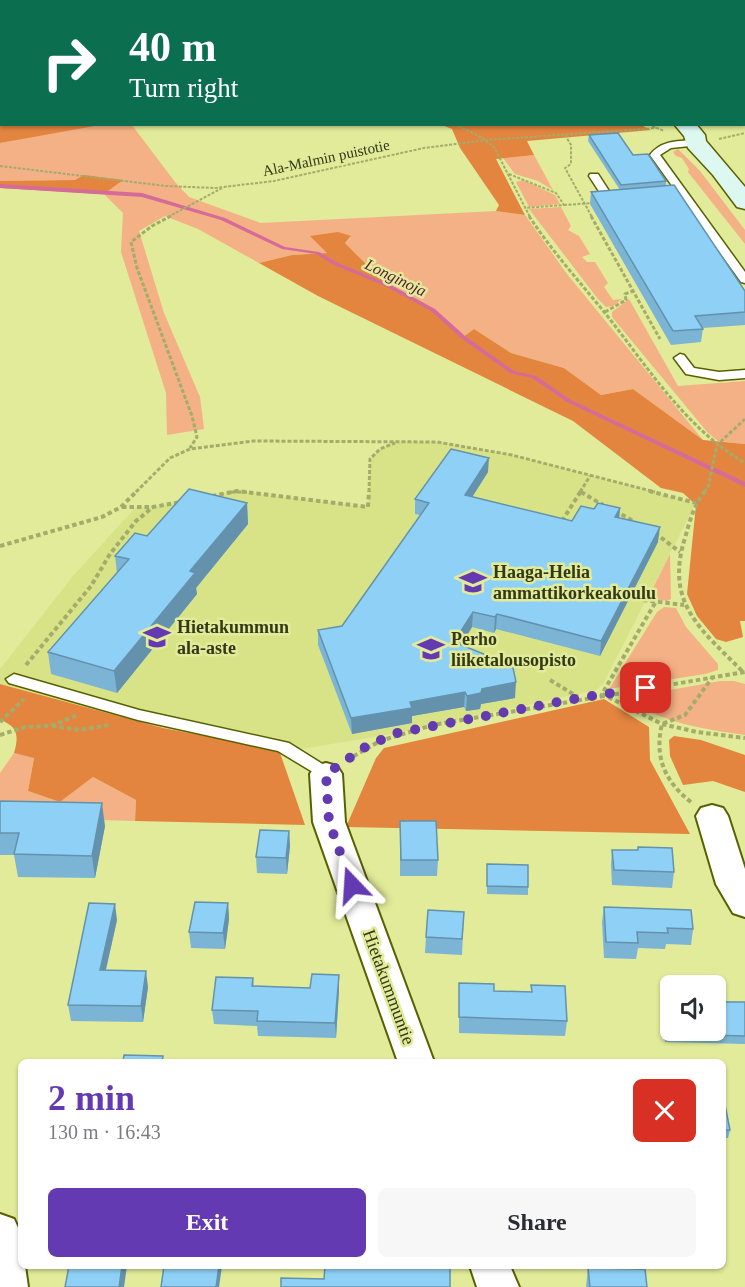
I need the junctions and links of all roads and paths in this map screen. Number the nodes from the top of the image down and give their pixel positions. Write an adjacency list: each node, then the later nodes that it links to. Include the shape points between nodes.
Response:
1 (458, 126): 5 (path)
2 (661, 126): 3 (main road, via 680,136); 4 (path, Ala-Malmin puistotie)
3 (690, 134): 11 (main road); 16 (lane, via 658,149 655,155 677,192)
4 (565, 135): 5 (path, Ala-Malmin puistotie); 13 (path, via 571,145 571,164 565,168)
5 (487, 140): 7 (path); 9 (path, Ala-Malmin puistotie, via 424,148 274,181)
6 (0, 166): 9 (path, Ala-Malmin puistotie, via 166,186)
7 (508, 174): 14 (path, via 556,193); 15 (path)
8 (594, 176): 10 (lane, via 608,197)
9 (223, 187): 25 (path, via 131,242 192,416 197,437)
10 (631, 195)
11 (745, 202)
12 (592, 203): 13 (path)
13 (583, 204): 14 (path); 17 (path)
14 (564, 205): 15 (path)
15 (524, 208): 18 (path)
16 (745, 280)
17 (633, 291): 18 (path); 19 (path)
18 (605, 312): 24 (path, via 682,410)
19 (660, 339)
20 (680, 358): 21 (lane, via 690,371 719,376)
21 (745, 374)
22 (745, 419): 24 (path)
23 (398, 441): 25 (path, via 253,441); 27 (path, via 437,442 512,454); 29 (path, via 380,449 370,459 368,507 237,491)
24 (717, 445): 26 (path); 31 (path, via 708,487)
25 (190, 449): 32 (path, via 170,458)
26 (745, 463)
27 (590, 476): 28 (path); 31 (path)
28 (580, 492): 34 (path); 35 (path)
29 (206, 497)
30 (185, 501): 33 (path)
31 (696, 503): 38 (path)
32 (121, 507): 33 (path); 37 (path, via 102,517)
33 (154, 507): 44 (path, via 138,519 92,586)
34 (561, 522)
35 (638, 524)
36 (648, 530): 38 (path)
37 (0, 546)
38 (680, 553): 41 (path, via 679,582)
39 (643, 600): 40 (path)
40 (655, 603): 41 (path); 47 (path)
41 (684, 605): 42 (path, via 697,626)
42 (745, 673): 43 (path)
43 (712, 678): 47 (path); 52 (path, via 685,715)
44 (14, 679): 46 (lane)
45 (550, 680): 48 (path)
46 (32, 685): 49 (lane); 51 (path)
47 (602, 694): 48 (path); 52 (path)
48 (579, 698): 56 (path, via 397,733 367,746)
49 (103, 705): 50 (lane); 53 (path)
50 (138, 715): 53 (path, via 90,731); 56 (lane, via 283,747)
51 (0, 722)
52 (662, 724): 55 (path); 57 (path, via 658,760 677,792)
53 (51, 726): 54 (path, via 25,727)
54 (0, 735)
55 (745, 738)
56 (326, 774): 59 (street, Hietakummuntie, via 329,822)
57 (712, 816): 58 (street, via 733,884)
58 (745, 904)
59 (415, 1059)
60 (0, 1232): 62 (street)
61 (491, 1269): 63 (street)
62 (7, 1287)
63 (498, 1287)

